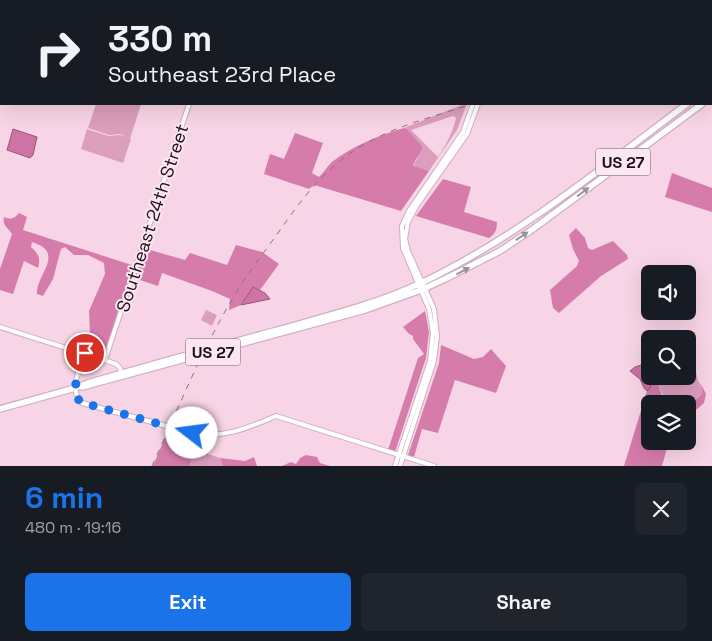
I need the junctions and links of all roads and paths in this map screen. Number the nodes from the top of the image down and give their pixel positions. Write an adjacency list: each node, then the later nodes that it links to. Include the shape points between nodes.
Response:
1 (189, 105): 14 (main road, Southeast 24th Street)
2 (476, 105): 9 (main road, via 467,134 408,222 408,250); 9 (main road, via 402,226 402,248)
3 (686, 105): 5 (highway, US 27)
4 (701, 105): 6 (highway, US 27)
5 (652, 130): 6 (highway); 7 (highway, US 27)
6 (658, 136): 8 (highway, US 27, one-way to 6, via 533,229)
7 (508, 235): 8 (highway, via 494,247); 9 (highway, US 27)
8 (493, 254): 10 (highway, US 27, one-way to 8)
9 (420, 283): 10 (main road); 11 (highway, US 27)
10 (423, 289): 11 (highway, US 27, via 379,306); 18 (main road, via 434,309 436,348)
11 (303, 325): 15 (highway, US 27)
12 (0, 327): 13 (main road)
13 (85, 353): 14 (main road); 16 (main road)
14 (105, 360): 15 (main road, via 118,366)
15 (122, 375): 16 (highway, US 27)
16 (75, 388): 17 (highway, US 27); 18 (main road, via 82,403 198,434 229,434 276,416)
17 (0, 409)
18 (401, 455): 19 (main road); 20 (main road); 21 (main road)
19 (395, 466)
20 (400, 466)
21 (434, 466)

